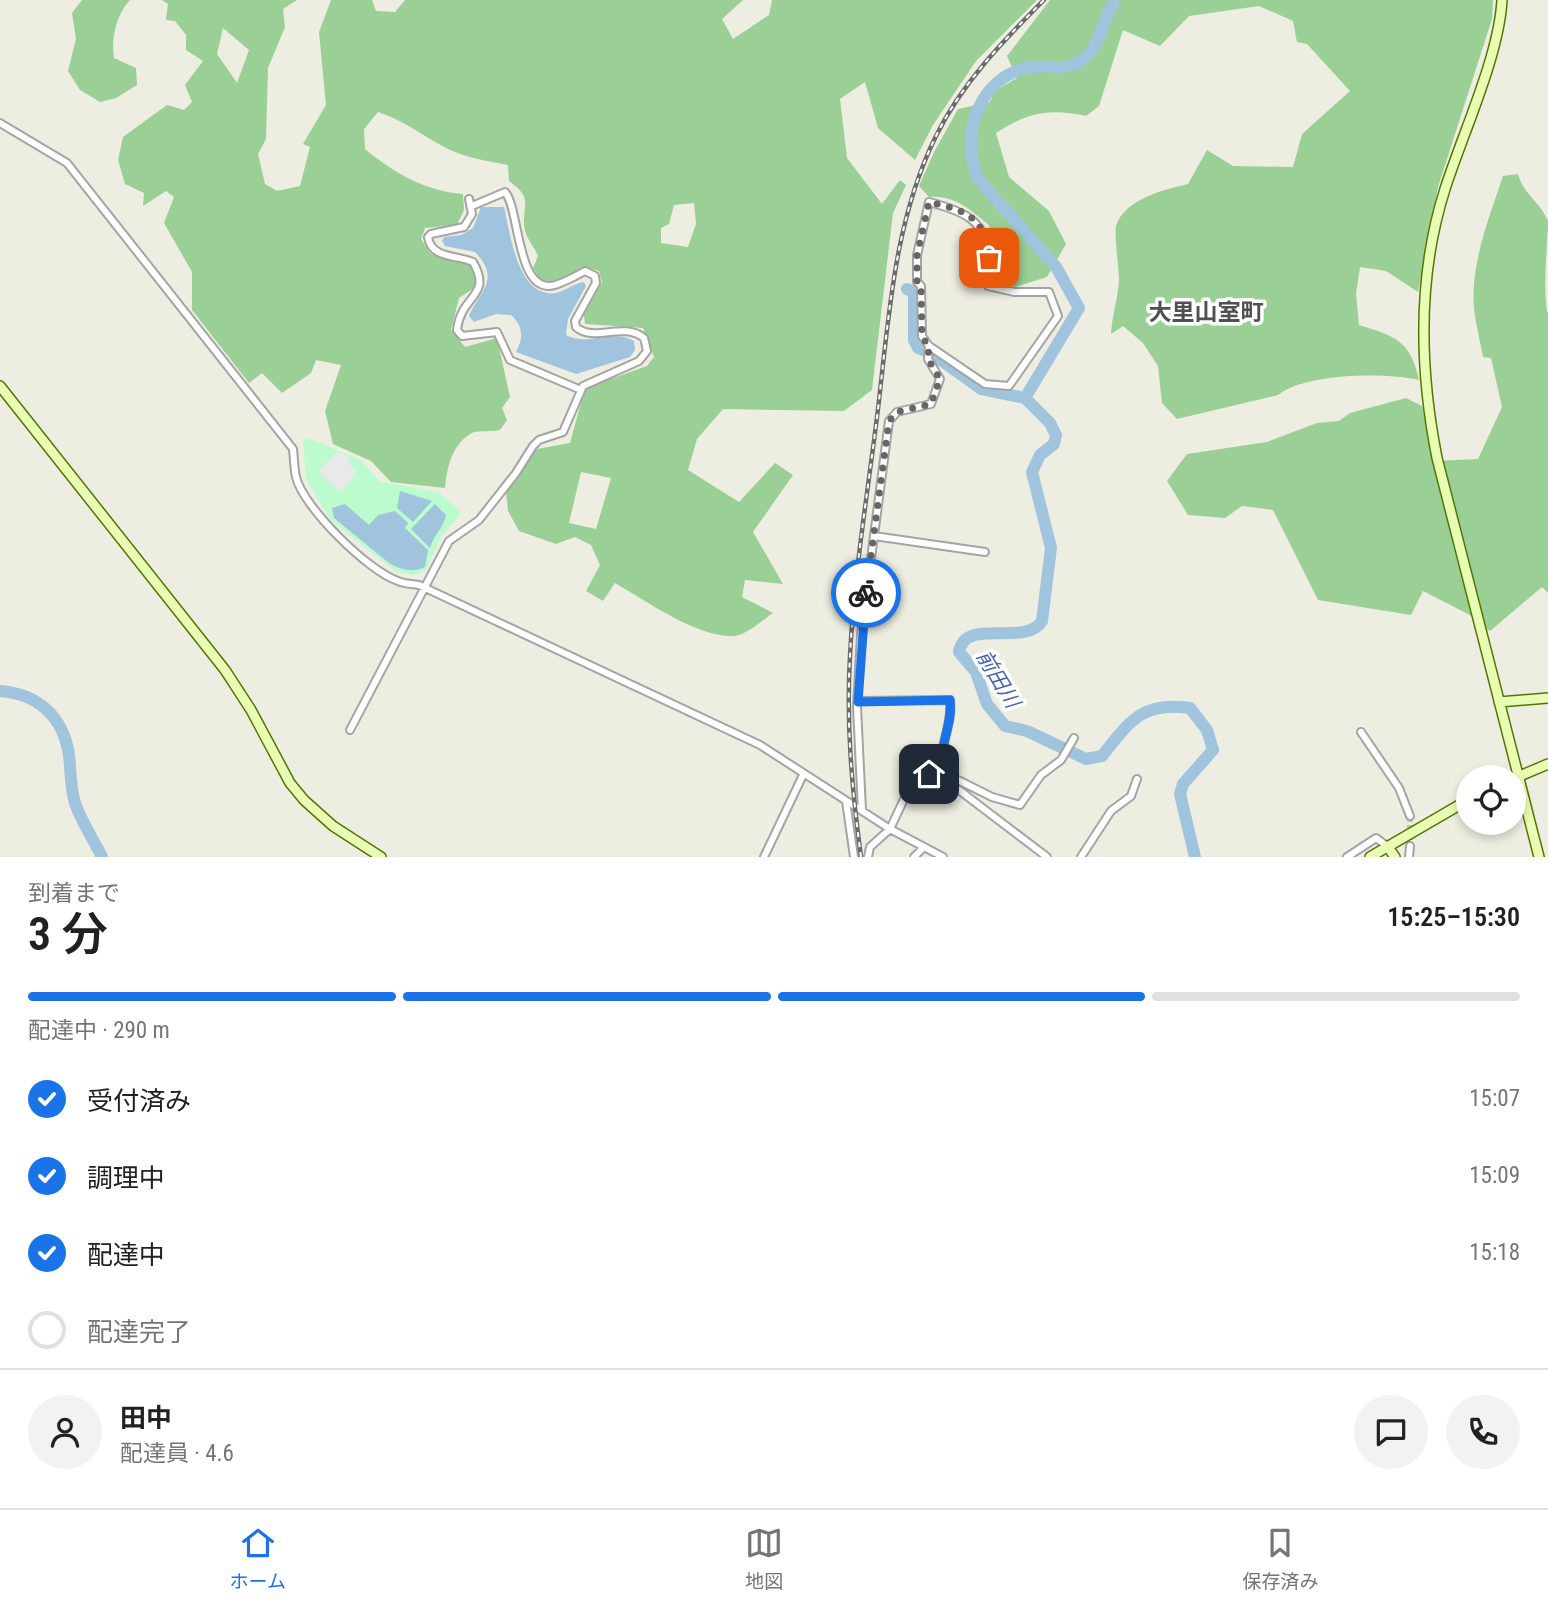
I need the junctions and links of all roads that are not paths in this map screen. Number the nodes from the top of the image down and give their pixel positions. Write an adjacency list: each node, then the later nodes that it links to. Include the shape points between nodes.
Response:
1 (1502, 0): 11 (street, via 1498,33 1438,215 1426,274 1423,329 1427,410)
2 (0, 123): 8 (street, via 66,163 293,449 301,490 323,523 397,581)
3 (928, 349): 3 (street, via 985,384 1009,386 1058,316 1049,292 988,286 988,245 979,224 967,214 929,202 917,269 922,336); 6 (street, via 940,379 931,404 897,412 889,421)
4 (0, 386): 31 (street, via 225,670 296,791 333,826)
5 (581, 390): 5 (street, via 589,381 639,361 647,351 644,338 629,330 582,332 575,321 593,292 595,276 585,271 554,286 539,283 518,243 509,196 505,192 470,202 472,215 464,227 428,237 432,248 473,262 482,280 466,303 457,330 470,337 496,332 510,360); 8 (street, via 563,432 539,440 479,520 449,541)
6 (874, 536): 7 (street); 10 (street)
7 (985, 552)
8 (426, 588): 12 (street); 18 (street, via 760,746)
9 (1548, 698): 11 (street)
10 (858, 702): 20 (street, via 950,700 949,725 941,745 943,767); 24 (street)
11 (1499, 702): 16 (street)
12 (351, 730)
13 (1361, 732): 26 (street, via 1399,789)
14 (1072, 740): 20 (street, via 1061,760 1041,775 1020,805 958,780)
15 (1548, 764): 17 (street)
16 (1513, 765)
17 (1526, 774)
18 (803, 775): 22 (street); 32 (street)
19 (1137, 779): 38 (street, via 1130,796 1111,811)
20 (922, 780): 21 (street)
21 (911, 783): 27 (street); 37 (street, via 958,790)
22 (846, 801): 24 (street); 33 (street)
23 (1456, 807): 28 (street)
24 (862, 810): 27 (street)
25 (1526, 812): 43 (street)
26 (1410, 817)
27 (890, 829): 30 (street); 34 (street, via 870,847)
28 (1387, 846): 39 (street, via 1376,838); 40 (street); 41 (street)
29 (1410, 846): 42 (street)
30 (924, 847): 35 (street); 36 (street)
31 (380, 857)
32 (764, 857)
33 (854, 857)
34 (868, 857)
35 (914, 857)
36 (943, 857)
37 (1047, 857)
38 (1081, 857)
39 (1347, 857)
40 (1370, 857)
41 (1395, 857)
42 (1409, 857)
43 (1539, 857)

